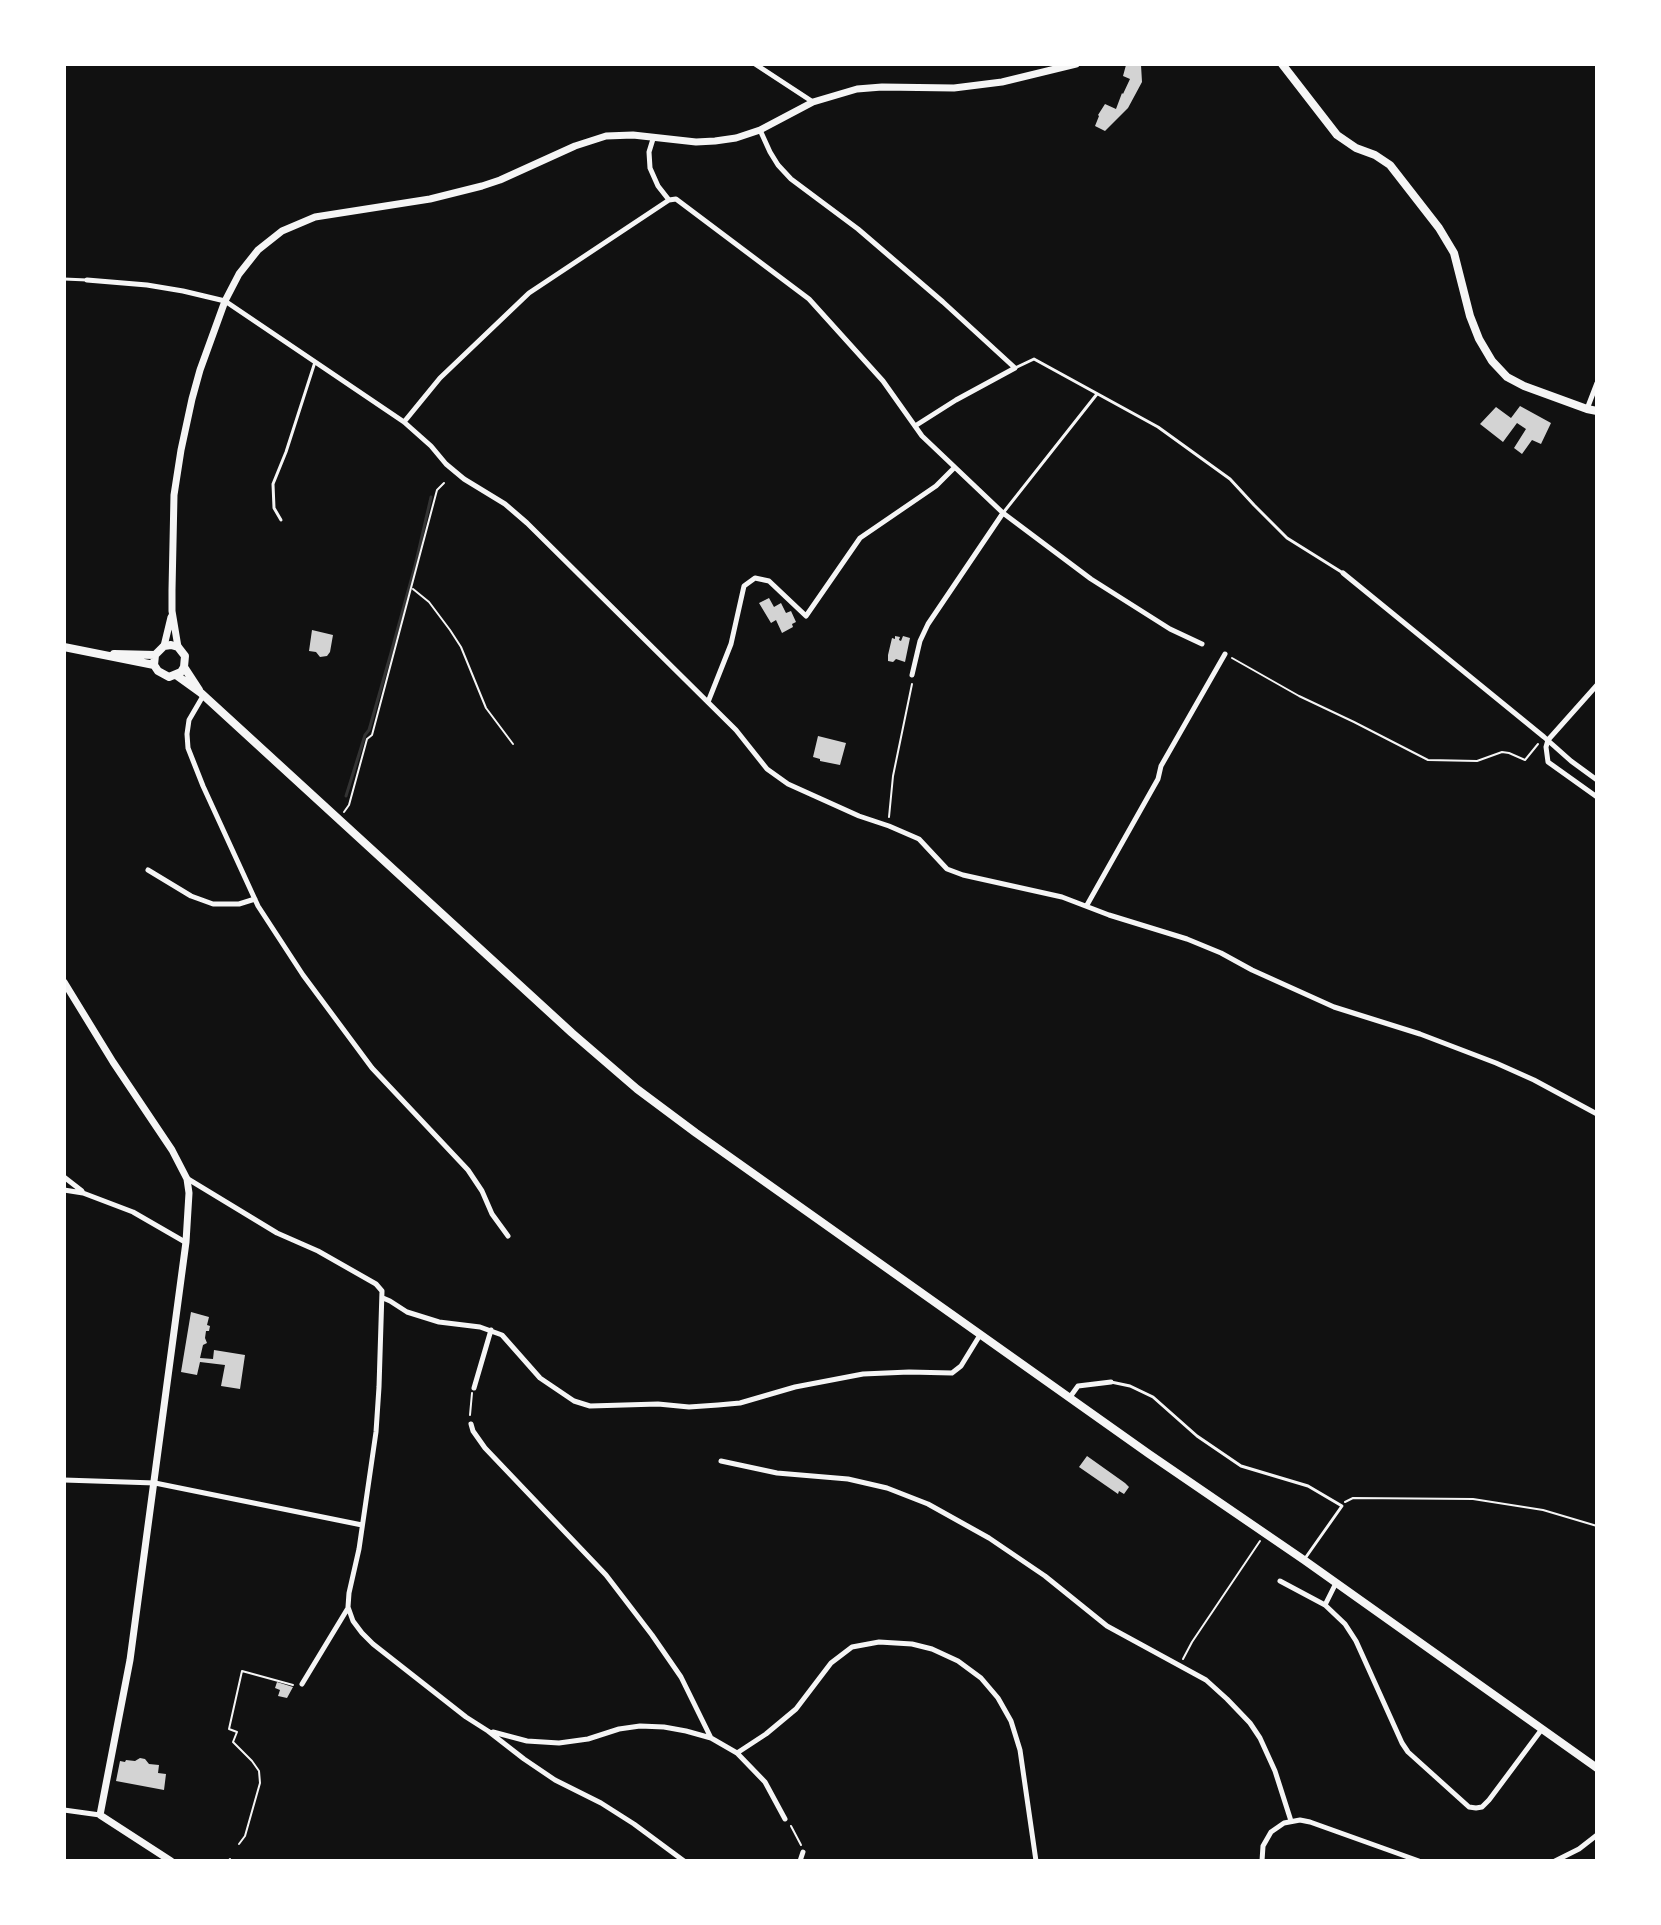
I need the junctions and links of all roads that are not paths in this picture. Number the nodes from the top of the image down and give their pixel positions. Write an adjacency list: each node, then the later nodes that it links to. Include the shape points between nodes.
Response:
1 (755, 64): 4 (street)
2 (1076, 64): 4 (street, via 1002,82 857,89)
3 (1282, 64): 15 (main road, via 1337,135 1390,165 1439,228 1454,253 1470,316 1492,361 1524,386)
4 (813, 102): 5 (street)
5 (760, 130): 6 (street, via 715,141); 12 (street, via 791,179 858,229)
6 (653, 139): 7 (street, via 650,168); 10 (street, via 606,136 482,186 295,224 258,250)
7 (669, 200): 16 (street, via 529,293 440,378); 17 (street, via 676,199 809,299 883,381)
8 (64, 279): 9 (lane)
9 (87, 280): 10 (street, via 147,285)
10 (225, 301): 11 (street); 22 (street, via 200,370 181,450)
11 (315, 362): 16 (street); 20 (lane, via 273,484 274,508)
12 (1015, 368): 14 (lane, via 1034,359); 17 (street)
13 (1597, 383): 15 (street)
14 (1097, 394): 19 (lane); 21 (lane, via 1184,445 1230,479 1287,538)
15 (1592, 410)
16 (404, 422): 36 (street, via 464,479 527,523)
17 (915, 426): 18 (street)
18 (954, 468): 19 (street); 36 (street, via 860,538 806,616 769,581 755,578 744,586 731,644)
19 (1003, 513): 23 (street, via 1091,579); 33 (street, via 928,624)
20 (281, 520)
21 (1343, 573): 37 (street)
22 (172, 611): 24 (street); 26 (street)
23 (1202, 644)
24 (164, 646): 26 (main road); 29 (main road)
25 (64, 647): 27 (main road)
26 (178, 647): 31 (main road, via 185,656)
27 (106, 654): 29 (main road); 30 (main road)
28 (1225, 654): 42 (street)
29 (155, 655): 30 (main road)
30 (154, 665): 32 (main road, via 163,675)
31 (184, 667): 32 (main road); 35 (main road)
32 (176, 675): 35 (main road)
33 (912, 675)
34 (1597, 685): 37 (street)
35 (202, 694): 41 (street, via 189,720 188,748); 53 (main road, via 637,1089)
36 (708, 702): 42 (street, via 767,769 800,790 919,839 947,869)
37 (1546, 738): 38 (street); 39 (street, via 1548,762)
38 (1597, 780)
39 (1597, 797)
40 (148, 870): 41 (street, via 213,904)
41 (255, 899): 49 (street, via 373,1070 468,1170)
42 (1087, 905): 44 (street, via 1221,953 1334,1007 1496,1063)
43 (64, 982): 46 (street)
44 (1597, 1114)
45 (64, 1177): 48 (street)
46 (187, 1179): 50 (street); 51 (street, via 376,1284)
47 (64, 1190): 48 (street)
48 (83, 1193): 50 (street, via 133,1212)
49 (508, 1236)
50 (186, 1242): 60 (street)
51 (383, 1298): 52 (street, via 439,1322); 61 (street, via 376,1432)
52 (491, 1330): 53 (street, via 574,1401 590,1406 689,1407 740,1403 863,1374 952,1373); 55 (street)
53 (981, 1334): 56 (main road)
54 (1111, 1382): 56 (street, via 1078,1386); 62 (lane, via 1153,1397 1241,1466 1308,1486 1342,1506)
55 (474, 1388)
56 (1070, 1398): 62 (main road)
57 (471, 1424): 70 (street, via 485,1448 606,1575 681,1677)
58 (721, 1461): 76 (street, via 887,1488 989,1538 1107,1626 1206,1680 1260,1738)
59 (64, 1480): 60 (street)
60 (155, 1483): 61 (street); 74 (street, via 130,1660)
61 (362, 1525): 66 (street)
62 (1304, 1560): 64 (main road)
63 (1280, 1581): 65 (street)
64 (1336, 1583): 65 (street); 68 (main road)
65 (1325, 1605): 68 (street, via 1356,1641 1408,1752 1469,1807 1482,1807 1489,1800)
66 (348, 1607): 67 (street); 69 (street, via 373,1644)
67 (302, 1684)
68 (1542, 1729): 72 (main road)
69 (488, 1731): 70 (street, via 559,1743 651,1726); 80 (street)
70 (711, 1738): 71 (street)
71 (737, 1753): 75 (street, via 765,1782); 82 (street, via 796,1709 831,1663 852,1647 879,1642 932,1649 981,1678 1011,1721)
72 (1597, 1768)
73 (64, 1810): 74 (street)
74 (100, 1815): 79 (street)
75 (785, 1819)
76 (1291, 1821): 83 (street, via 1271,1832); 84 (street, via 1310,1822)
77 (1597, 1835): 85 (street)
78 (803, 1852): 81 (street)
79 (171, 1861)
80 (684, 1861)
81 (800, 1861)
82 (1036, 1861)
83 (1262, 1861)
84 (1419, 1861)
85 (1555, 1861)

